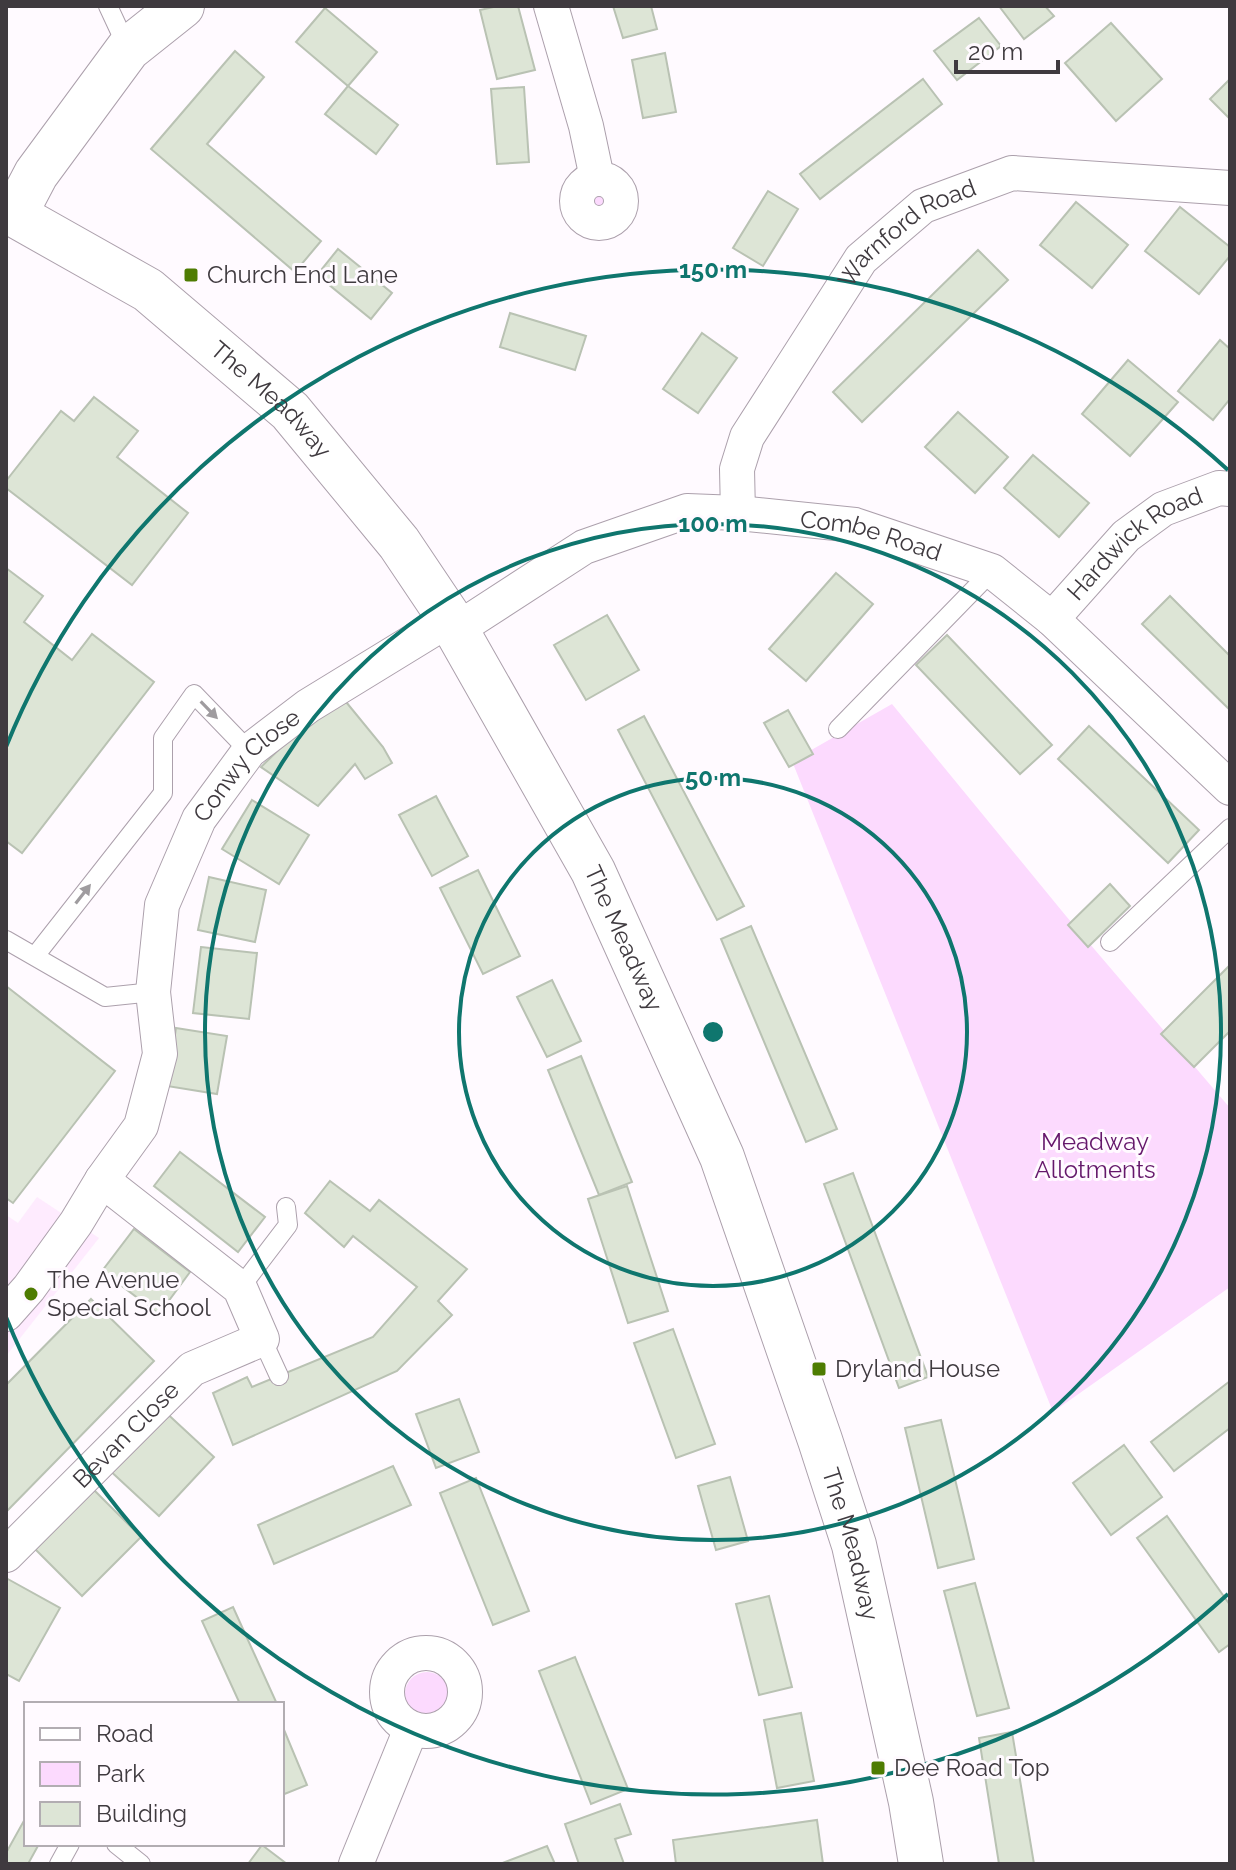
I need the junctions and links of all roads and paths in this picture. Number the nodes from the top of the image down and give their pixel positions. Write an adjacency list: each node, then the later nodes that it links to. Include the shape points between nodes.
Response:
1 (108, 6): 4 (lane)
2 (182, 6): 4 (street)
3 (551, 6): 5 (street)
4 (128, 49): 7 (street)
5 (597, 178)
6 (1230, 188): 9 (street, Warnford Road, via 1012,173 923,206 861,259 747,437 737,469)
7 (10, 212): 12 (street, The Meadway, via 148,290 290,411 399,543)
8 (1230, 489): 11 (street, Hardwick Road, via 1219,488 1163,509 1126,536)
9 (738, 513): 10 (street, Combe Road, via 855,525); 12 (street, Combe Road, via 687,511 584,547)
10 (992, 571): 11 (street, Combe Road); 13 (lane)
11 (1052, 619): 15 (street, Combe Road)
12 (453, 625): 14 (street, Conwy Close, via 308,706); 34 (street, The Meadway, via 593,871 722,1157 854,1545)
13 (838, 729)
14 (249, 751): 19 (lane, one-way to 14, via 163,793 163,738 194,694); 20 (street, Conwy Close, via 199,819 162,905)
15 (1230, 788)
16 (1230, 828): 18 (lane)
17 (6, 940): 19 (lane)
18 (1110, 942)
19 (35, 956): 20 (lane, via 105,997)
20 (153, 992): 21 (street, Conwy Close, via 160,1054 141,1126)
21 (102, 1180): 23 (street); 24 (street, Conwy Close)
22 (286, 1207): 23 (lane, via 288,1225)
23 (240, 1288): 25 (street)
24 (6, 1314)
25 (262, 1339): 26 (lane); 27 (street, Bevan Close, via 192,1369)
26 (279, 1376)
27 (6, 1555)
28 (411, 1729): 33 (street)
29 (69, 1846): 31 (lane)
30 (118, 1846): 32 (lane)
31 (59, 1864)
32 (141, 1864)
33 (356, 1864)
34 (921, 1864)

